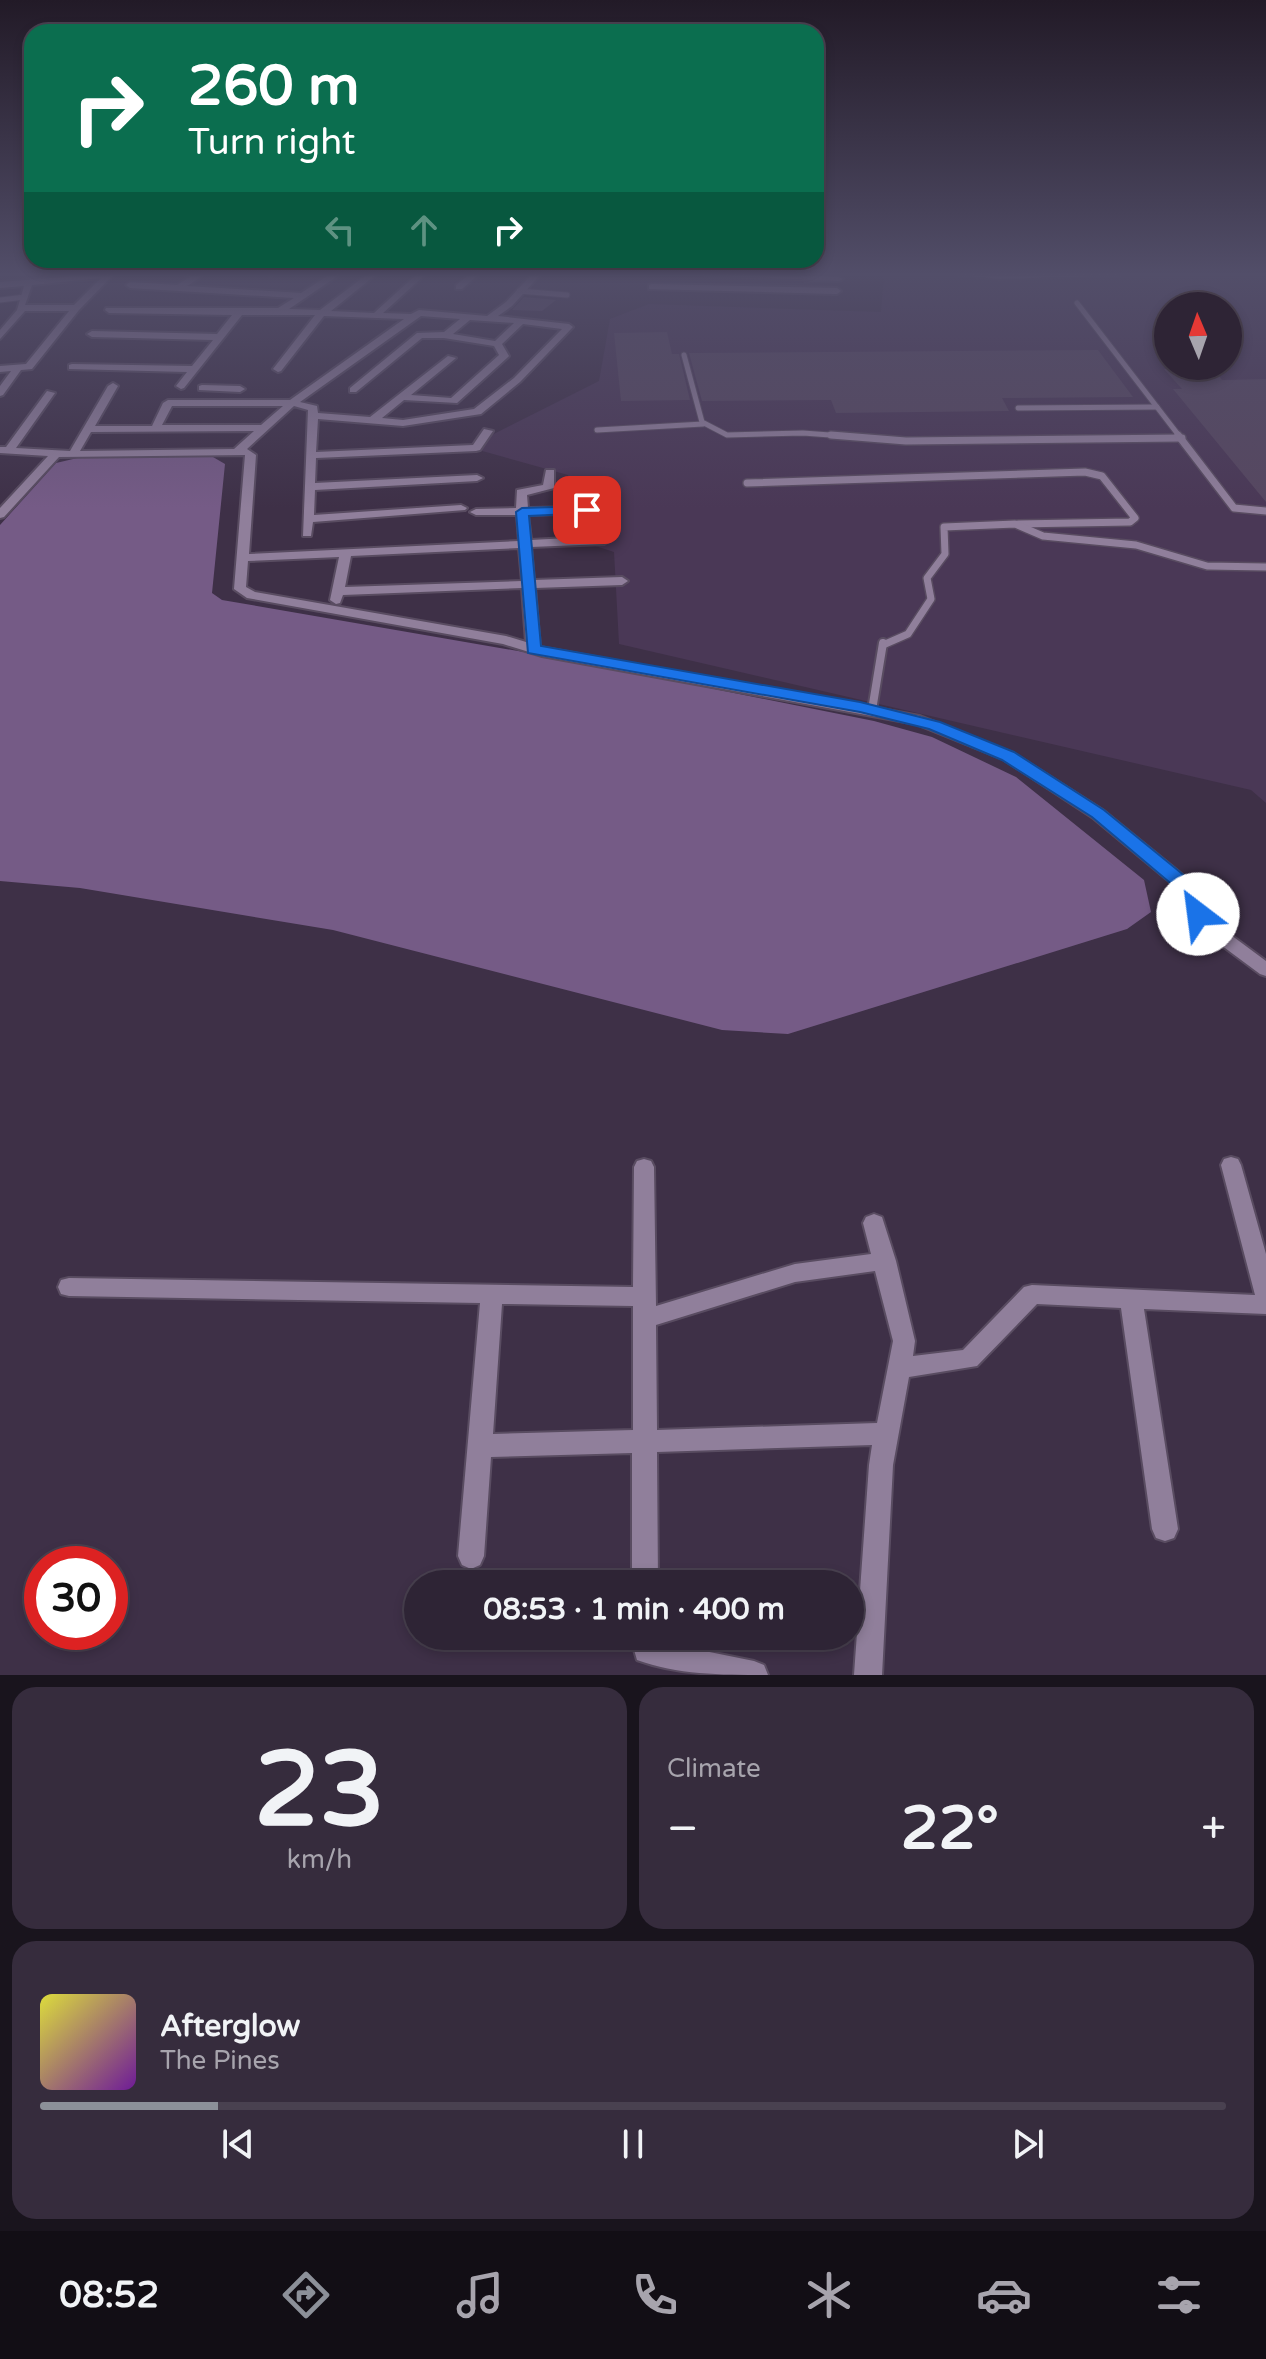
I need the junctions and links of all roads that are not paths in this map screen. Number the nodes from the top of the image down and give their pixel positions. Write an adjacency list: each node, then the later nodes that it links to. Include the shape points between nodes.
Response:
1 (42, 351): 13 (street, via 29,367)
2 (207, 351): 14 (street)
3 (292, 351): 15 (street)
4 (366, 351): 24 (street)
5 (400, 351): 19 (street)
6 (501, 351): 22 (street, via 504,356 453,401)
7 (543, 351): 28 (street, via 480,411 403,423)
8 (1114, 351): 25 (lane)
9 (684, 355): 29 (lane)
10 (451, 358): 22 (street)
11 (72, 367): 14 (street)
12 (0, 369): 13 (street)
13 (17, 369): 20 (street)
14 (194, 369): 17 (street)
15 (278, 369)
16 (113, 386): 31 (street)
17 (181, 386)
18 (202, 388): 23 (street, via 243,386)
19 (353, 390)
20 (0, 393)
21 (50, 393): 36 (street)
22 (402, 397): 28 (street)
23 (227, 403): 24 (street); 32 (street, via 168,403)
24 (292, 403): 27 (street, via 313,408); 30 (street)
25 (1157, 407): 26 (lane); 35 (lane)
26 (1018, 408)
27 (314, 416): 28 (street); 40 (street)
28 (372, 421)
29 (703, 424): 33 (lane); 35 (lane, via 727,435 803,433 906,441)
30 (264, 428): 32 (street); 37 (street)
31 (88, 429): 32 (street); 39 (street)
32 (155, 429)
33 (597, 430)
34 (488, 431): 40 (street, via 476,448)
35 (1182, 438): 47 (lane, via 1234,508)
36 (4, 450): 38 (street)
37 (238, 451): 39 (street); 57 (street, via 251,455)
38 (57, 453): 39 (street); 50 (street)
39 (73, 454)
40 (312, 455): 44 (street)
41 (550, 472): 49 (street, via 548,488 521,490)
42 (477, 478): 44 (street)
43 (747, 483): 52 (lane, via 1085,472 1102,476 1135,518)
44 (310, 487): 51 (street)
45 (461, 508): 51 (street)
46 (587, 510): 49 (street)
47 (1266, 511)
48 (476, 512): 49 (street)
49 (522, 512): 55 (street)
50 (0, 515)
51 (308, 519): 53 (street)
52 (1015, 524): 58 (lane, via 1043,536 1136,545 1207,566); 64 (lane, via 944,527 945,554 927,578 931,599 908,634 883,642)
53 (307, 533)
54 (604, 540): 55 (street)
55 (525, 544): 56 (street); 60 (street)
56 (346, 553): 57 (street); 61 (street)
57 (243, 558): 62 (street, via 244,593)
58 (1266, 567)
59 (622, 581): 60 (street)
60 (528, 584): 61 (street); 63 (street)
61 (338, 591): 62 (street)
62 (334, 610): 63 (street)
63 (533, 649): 64 (street)
64 (872, 710): 65 (street, via 927,722 1008,756 1098,814 1189,889 1200,921)
65 (1266, 970)
66 (1231, 1165): 72 (street)
67 (644, 1167): 75 (street)
68 (874, 1223): 69 (street)
69 (885, 1261): 75 (street, via 795,1273); 76 (street, via 903,1329)
70 (69, 1287): 71 (street)
71 (492, 1294): 75 (street); 79 (street)
72 (1266, 1294)
73 (1131, 1298): 74 (street); 76 (street, via 1032,1294 969,1359); 80 (street)
74 (1266, 1305)
75 (644, 1308): 78 (street)
76 (900, 1368): 77 (street)
77 (887, 1434): 78 (street); 85 (street)
78 (646, 1444): 79 (street); 82 (street)
79 (480, 1446): 81 (street)
80 (1165, 1529)
81 (471, 1556)
82 (645, 1570)
83 (647, 1650): 84 (street)
84 (754, 1675)
85 (868, 1675)

